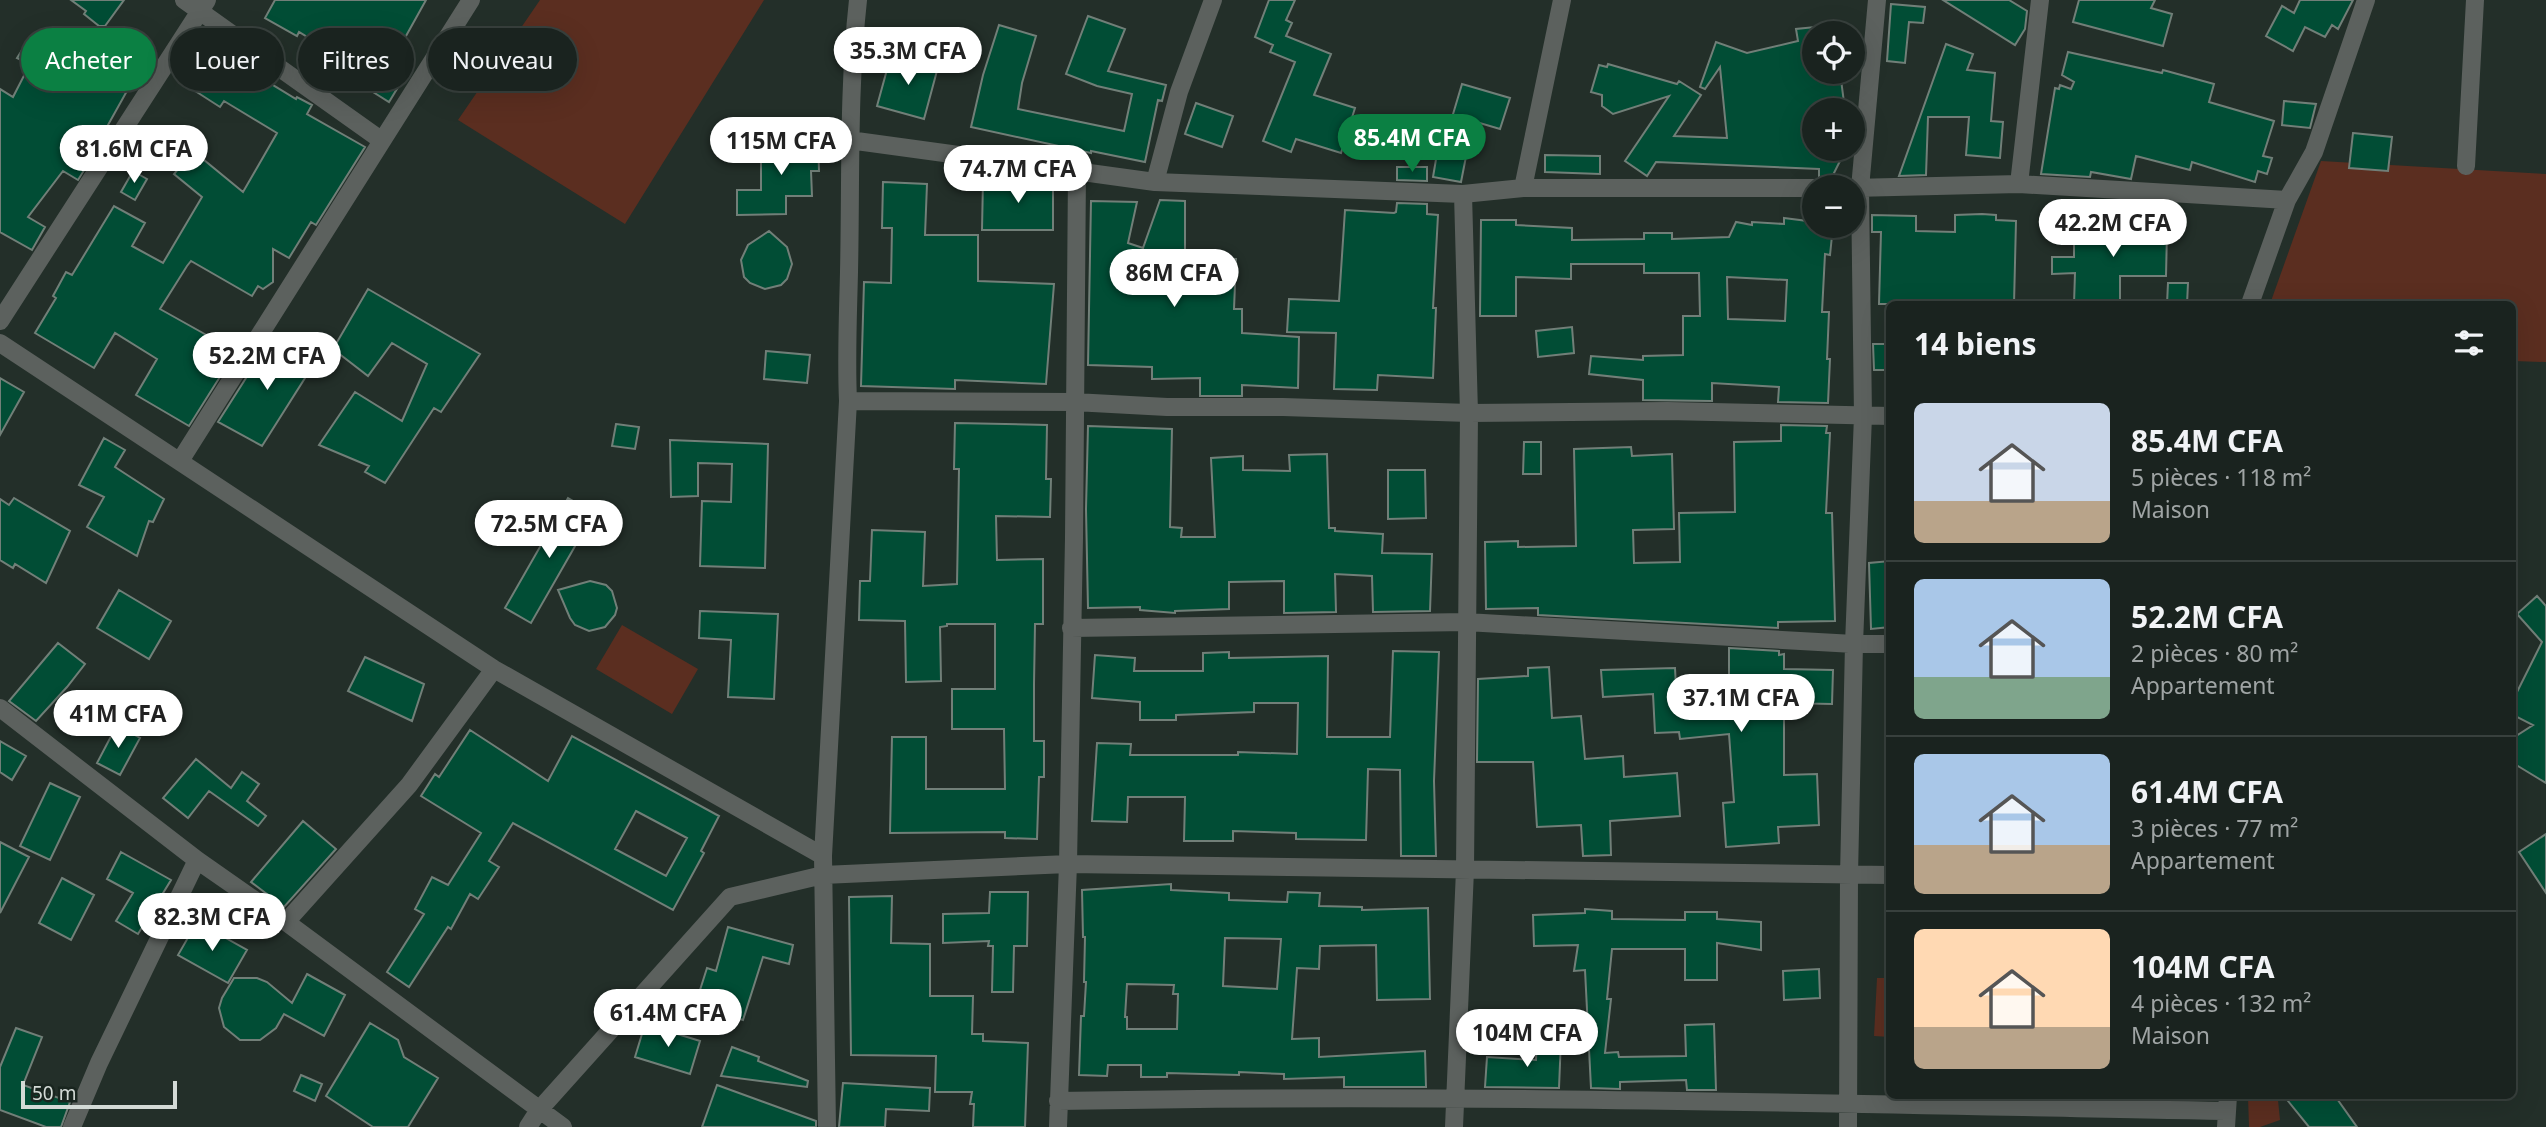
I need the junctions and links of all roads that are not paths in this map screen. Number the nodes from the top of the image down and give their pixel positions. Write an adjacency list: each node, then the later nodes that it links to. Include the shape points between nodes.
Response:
1 (184, 0): 10 (street)
2 (471, 0): 11 (street)
3 (858, 0): 12 (street)
4 (1213, 0): 16 (street, via 1179,92)
5 (1562, 0): 18 (street)
6 (1877, 0): 15 (street)
7 (2040, 0): 17 (street)
8 (2366, 0): 22 (street, via 2314,152)
9 (2475, 0): 13 (street)
10 (203, 5): 11 (street); 25 (street)
11 (381, 140): 32 (street)
12 (849, 140): 14 (street); 27 (street)
13 (2466, 166)
14 (1077, 171): 16 (street); 28 (street)
15 (1858, 175)
16 (1155, 181): 21 (street)
17 (2020, 184): 20 (street); 22 (street)
18 (1523, 188): 19 (street); 21 (street)
19 (1802, 188)
20 (1865, 188)
21 (1463, 194): 29 (street)
22 (2287, 200): 24 (street)
23 (1858, 238): 30 (street)
24 (2251, 301)
25 (0, 321)
26 (0, 344): 32 (street)
27 (848, 401): 28 (street); 39 (street)
28 (1074, 402): 29 (street); 34 (street)
29 (1469, 413): 30 (street, via 1667,411); 33 (street)
30 (1863, 416): 31 (street); 35 (street)
31 (1886, 416)
32 (180, 461): 37 (street)
33 (1466, 622): 34 (street); 35 (street); 42 (street)
34 (1071, 628): 41 (street)
35 (1854, 644): 36 (street); 45 (street)
36 (1886, 644)
37 (494, 669): 39 (street); 46 (street, via 410,785)
38 (0, 708): 40 (street)
39 (823, 856): 43 (street)
40 (197, 860): 46 (street); 52 (street)
41 (1068, 864): 42 (street); 43 (street); 48 (street)
42 (1465, 870): 45 (street); 47 (street)
43 (823, 875): 50 (street, via 730,897); 55 (street)
44 (1886, 875): 45 (street)
45 (1849, 876): 49 (street)
46 (286, 922): 50 (street)
47 (1454, 1098): 48 (street); 49 (street); 57 (street)
48 (1059, 1101): 56 (street)
49 (1848, 1104): 51 (street); 58 (street)
50 (539, 1110): 53 (street); 54 (street)
51 (2227, 1111)
52 (72, 1127)
53 (528, 1127)
54 (563, 1127)
55 (827, 1127)
56 (1058, 1127)
57 (1454, 1127)
58 (1848, 1127)

